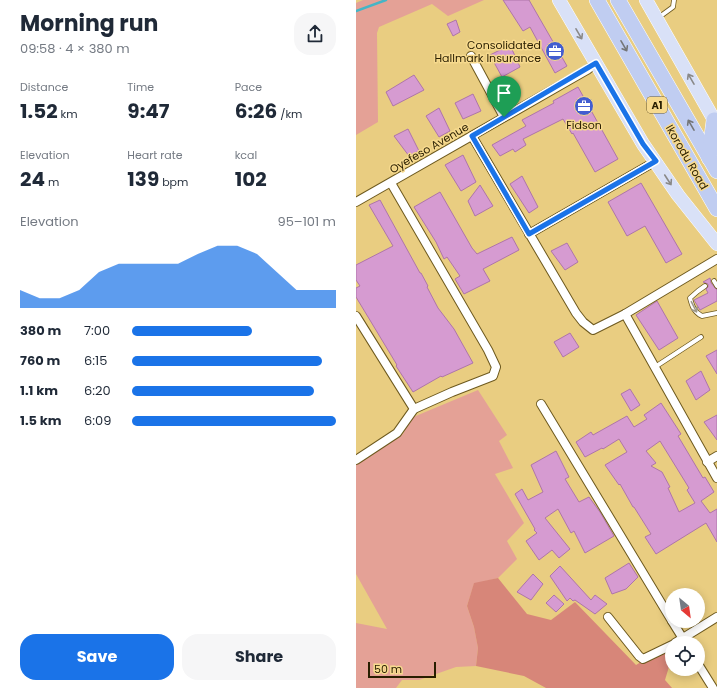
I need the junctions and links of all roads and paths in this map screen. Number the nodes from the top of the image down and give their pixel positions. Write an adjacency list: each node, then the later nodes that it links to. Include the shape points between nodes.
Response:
1 (559, 0): 8 (main road, one-way to 8)
2 (598, 0): 17 (highway, Ikorodu Road / A1, one-way to 17)
3 (618, 0): 12 (highway, Ikorodu Road / A1, one-way to 3)
4 (646, 0): 6 (main road)
5 (674, 0): 6 (lane, via 672,7)
6 (657, 19): 10 (main road, one-way to 6)
7 (471, 56): 9 (street)
8 (596, 63): 9 (street, Oyefeso Avenue); 13 (main road, via 643,144)
9 (504, 117): 11 (street, Oyefeso Avenue)
10 (716, 122): 12 (highway)
11 (472, 136): 15 (street, Oyefeso Avenue); 18 (street)
12 (709, 158): 14 (highway, Ikorodu Road / A1)
13 (656, 161): 18 (street); 19 (main road, one-way to 19, via 678,195)
14 (717, 171)
15 (391, 183): 16 (street, Oyefeso Avenue); 30 (street, via 496,367 493,376)
16 (356, 202)
17 (717, 209)
18 (529, 234): 25 (street, via 583,322 593,330)
19 (717, 244)
20 (717, 259): 25 (street)
21 (715, 281): 23 (lane)
22 (705, 286): 24 (lane, one-way to 24, via 690,298 692,306 702,316)
23 (717, 286)
24 (717, 313)
25 (625, 314): 28 (street)
26 (356, 316): 30 (street)
27 (701, 337): 28 (lane)
28 (654, 367): 33 (street)
29 (541, 404): 35 (street)
30 (414, 409): 32 (street, via 397,433)
31 (717, 456): 33 (street)
32 (356, 460)
33 (707, 462): 34 (street)
34 (717, 478)
35 (665, 609)
36 (608, 617): 39 (street, via 643,659)
37 (717, 617): 38 (street)
38 (691, 636)
39 (665, 648)
40 (705, 675): 41 (street)
41 (713, 688)

